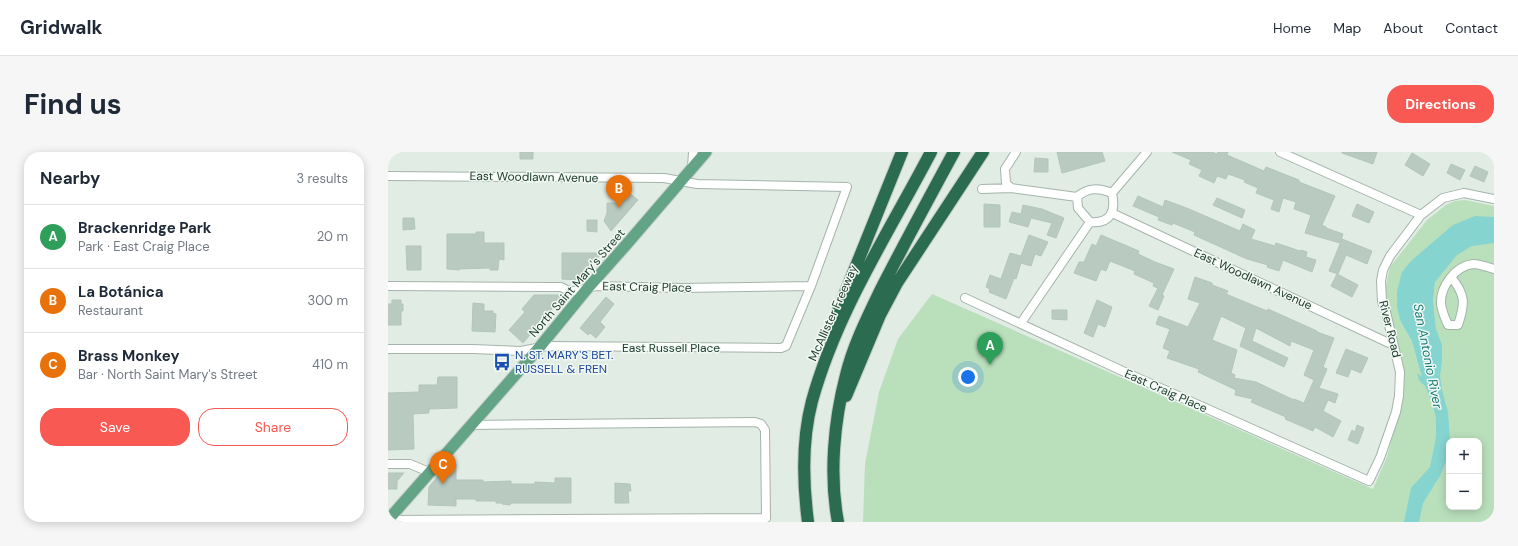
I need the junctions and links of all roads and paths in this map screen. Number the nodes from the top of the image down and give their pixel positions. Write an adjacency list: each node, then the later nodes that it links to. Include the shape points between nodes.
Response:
1 (693, 152): 10 (street)
2 (706, 152): 10 (main road, North Saint Mary's Street)
3 (902, 152): 31 (highway, via 824,344)
4 (931, 152): 31 (highway, McAllister Freeway, via 852,297 830,348)
5 (954, 152): 32 (highway, via 868,316 846,374)
6 (983, 152): 32 (highway, via 897,283 866,346)
7 (1016, 152): 13 (street, via 1005,169 1006,183)
8 (1147, 152): 15 (street)
9 (1280, 152): 19 (street)
10 (692, 167): 12 (main road, North Saint Mary's Street)
11 (388, 176): 12 (street, East Woodlawn Avenue, via 664,178)
12 (681, 181): 24 (street, East Woodlawn Avenue, via 697,184 847,187); 25 (main road, North Saint Mary's Street)
13 (1011, 188): 14 (street); 16 (street)
14 (982, 189)
15 (1112, 193): 16 (street, via 1092,189); 18 (street, via 1115,204)
16 (1077, 197): 20 (street, via 1078,208)
17 (1494, 199): 19 (street, River Road, via 1464,193 1447,196)
18 (1112, 213): 20 (street, via 1103,221); 28 (street, East Woodlawn Avenue)
19 (1421, 215): 28 (street, River Road, via 1390,256 1382,276 1382,302)
20 (1090, 222): 27 (street)
21 (1494, 269): 22 (street, via 1474,264 1456,271)
22 (1451, 277): 22 (street, via 1445,285 1441,303 1448,325 1458,325 1464,298)
23 (388, 286): 25 (street, East Craig Place, via 561,287 569,291)
24 (811, 286): 25 (street, East Craig Place, via 596,286); 30 (street, East Russell Place, via 786,346 781,348 547,346)
25 (586, 289): 30 (main road, North Saint Mary's Street)
26 (964, 298): 27 (street, East Craig Place)
27 (1021, 324): 36 (street, East Craig Place)
28 (1393, 345): 36 (street, River Road, via 1400,372 1399,396 1380,458)
29 (388, 349): 30 (street, East Russell Place)
30 (538, 349): 33 (main road, North Saint Mary's Street)
31 (812, 402): 38 (highway, McAllister Freeway, via 805,446 804,491)
32 (839, 414): 39 (highway, via 834,474)
33 (470, 425): 35 (main road, North Saint Mary's Street); 37 (street, via 755,422 761,424 765,430 766,518)
34 (388, 464): 35 (street, via 410,464)
35 (429, 472): 37 (main road, North Saint Mary's Street)
36 (1368, 481)
37 (388, 520)
38 (808, 522)
39 (838, 522)

